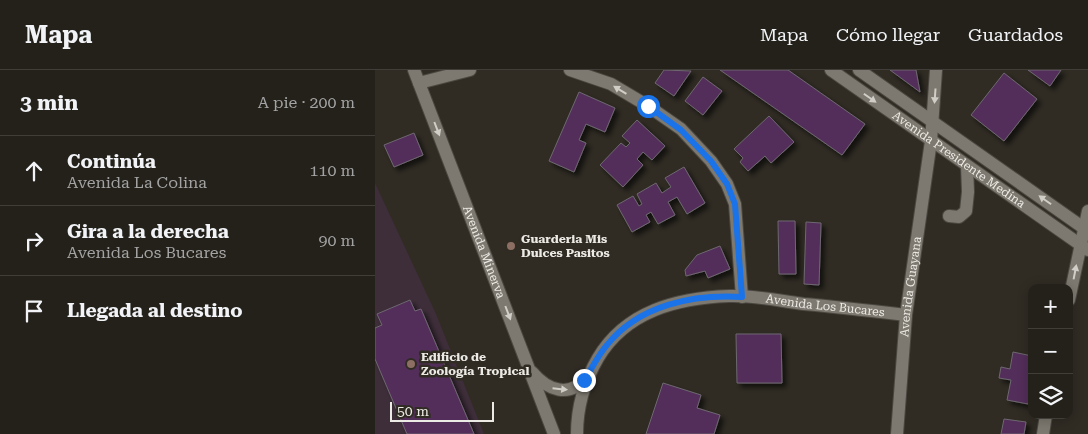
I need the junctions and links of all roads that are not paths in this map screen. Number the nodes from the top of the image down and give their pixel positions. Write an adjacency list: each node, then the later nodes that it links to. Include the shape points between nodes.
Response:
1 (413, 70): 7 (street, Avenida Minerva)
2 (470, 70): 7 (street)
3 (570, 70): 16 (street, one-way to 3, via 735,204 727,184 711,161 681,130 648,106 611,84)
4 (831, 70): 9 (street, Avenida Presidente Medina, one-way to 9)
5 (859, 70): 8 (street, Avenida Presidente Medina)
6 (936, 70): 8 (street, one-way to 8)
7 (419, 83): 18 (street, Avenida Minerva, one-way to 18)
8 (933, 122): 9 (street, Avenida Guayana); 13 (street, Avenida Presidente Medina, one-way to 8)
9 (931, 140): 10 (street, Avenida Presidente Medina); 17 (street, Avenida Guayana)
10 (967, 166): 12 (street, via 965,211 959,217); 14 (street, Avenida Presidente Medina)
11 (1088, 211): 13 (street)
12 (949, 216)
13 (1086, 230): 14 (street)
14 (1084, 247): 15 (street, one-way to 14)
15 (1073, 286)
16 (742, 297): 17 (street, Avenida Los Bucares); 19 (street, Avenida Los Bucares, via 681,301 657,308 634,320 606,345)
17 (906, 315): 23 (street, Avenida Guayana)
18 (529, 368): 19 (street, Avenida Los Bucares, one-way to 19, via 548,386 562,391 577,386); 21 (street, Avenida Minerva)
19 (591, 370): 22 (street, Avenida Los Bucares, via 582,392)
20 (1046, 419): 24 (street)
21 (554, 434)
22 (577, 434)
23 (897, 434)
24 (1043, 434)

